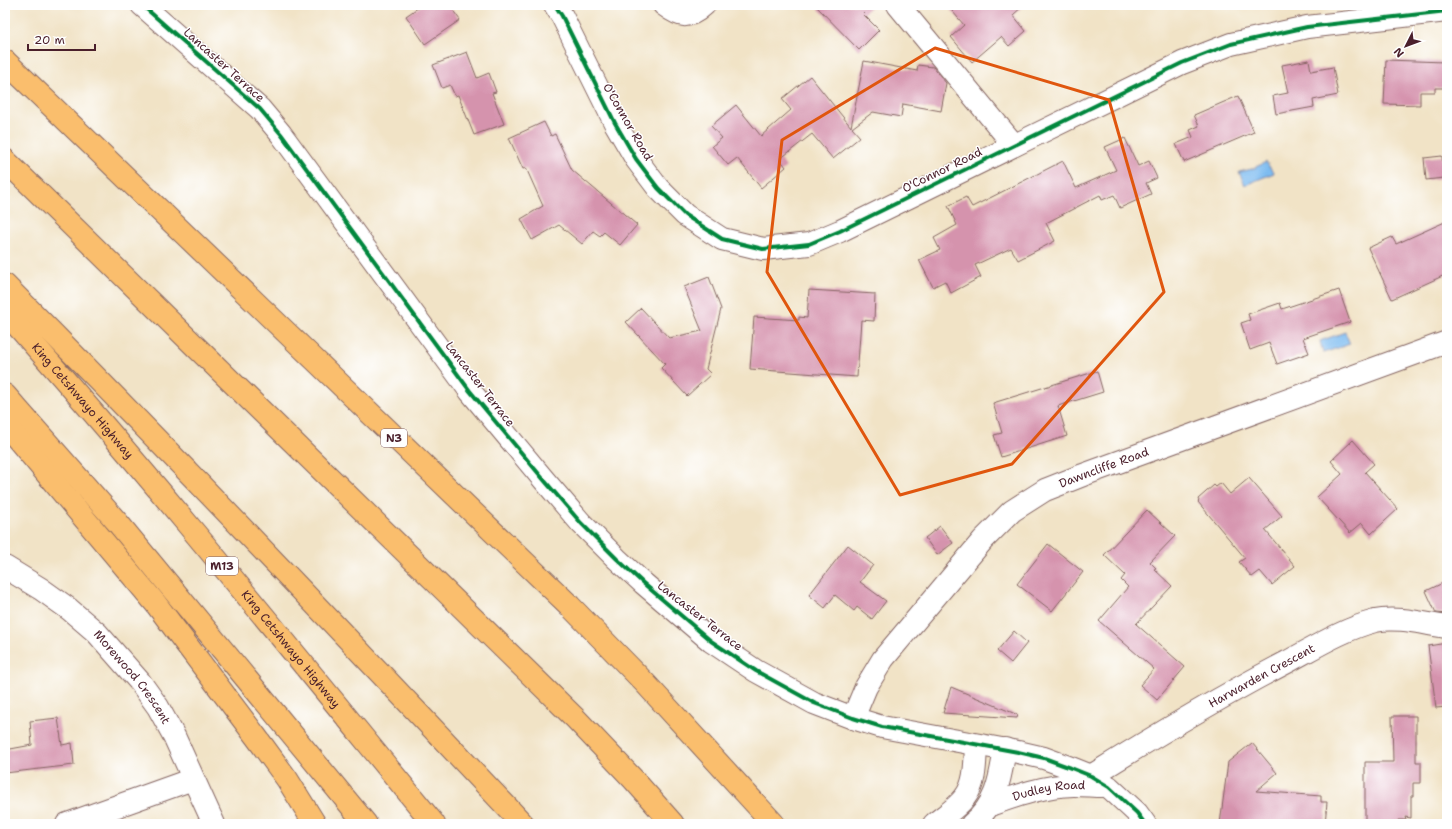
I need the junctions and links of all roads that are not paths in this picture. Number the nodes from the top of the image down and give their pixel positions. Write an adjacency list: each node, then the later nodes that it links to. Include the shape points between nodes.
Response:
1 (142, 5): 17 (street, Lancaster Terrace, via 260,109 470,391 581,523 664,602 711,640 756,671 814,703)
2 (555, 5): 8 (street, O'Connor Road, via 636,159 658,188 685,214 722,239 763,249 809,244)
3 (664, 5): 4 (street, via 681,15 690,15)
4 (704, 5)
5 (898, 5): 8 (street)
6 (1447, 11): 8 (street, O'Connor Road, via 1307,27 1231,44 1182,63)
7 (5, 61): 30 (highway, N3, via 570,606 645,683)
8 (1014, 145)
9 (5, 160): 29 (highway, via 576,719)
10 (5, 285): 28 (highway, via 264,550)
11 (5, 312): 27 (highway, King Cetshwayo Highway / M13, via 217,559)
12 (1447, 342): 17 (street, Dawncliffe Road, via 1045,490 1012,511 984,540 883,659 866,687)
13 (5, 395): 26 (highway, via 118,523)
14 (5, 424): 25 (highway, via 156,604 287,779)
15 (5, 567): 20 (street, Morewood Crescent, via 69,609 97,633 121,660 158,707)
16 (1447, 627): 21 (street, Harwarden Crescent, via 1393,619 1375,621 1338,635 1169,727)
17 (853, 718): 18 (street, via 882,727)
18 (976, 745): 19 (street); 31 (street, via 972,783 966,796)
19 (1006, 749): 21 (street, via 1044,758); 22 (street, Dudley Road, via 999,785)
20 (193, 779): 23 (street); 24 (street, Morewood Crescent)
21 (1100, 781): 22 (street, Dudley Road, via 1025,793); 33 (street, via 1137,813)
22 (990, 805): 32 (street, Dudley Road)
23 (67, 824)
24 (214, 824)
25 (315, 824)
26 (366, 824)
27 (434, 824)
28 (523, 824)
29 (673, 824)
30 (774, 824)
31 (934, 824)
32 (972, 824)
33 (1145, 824)

